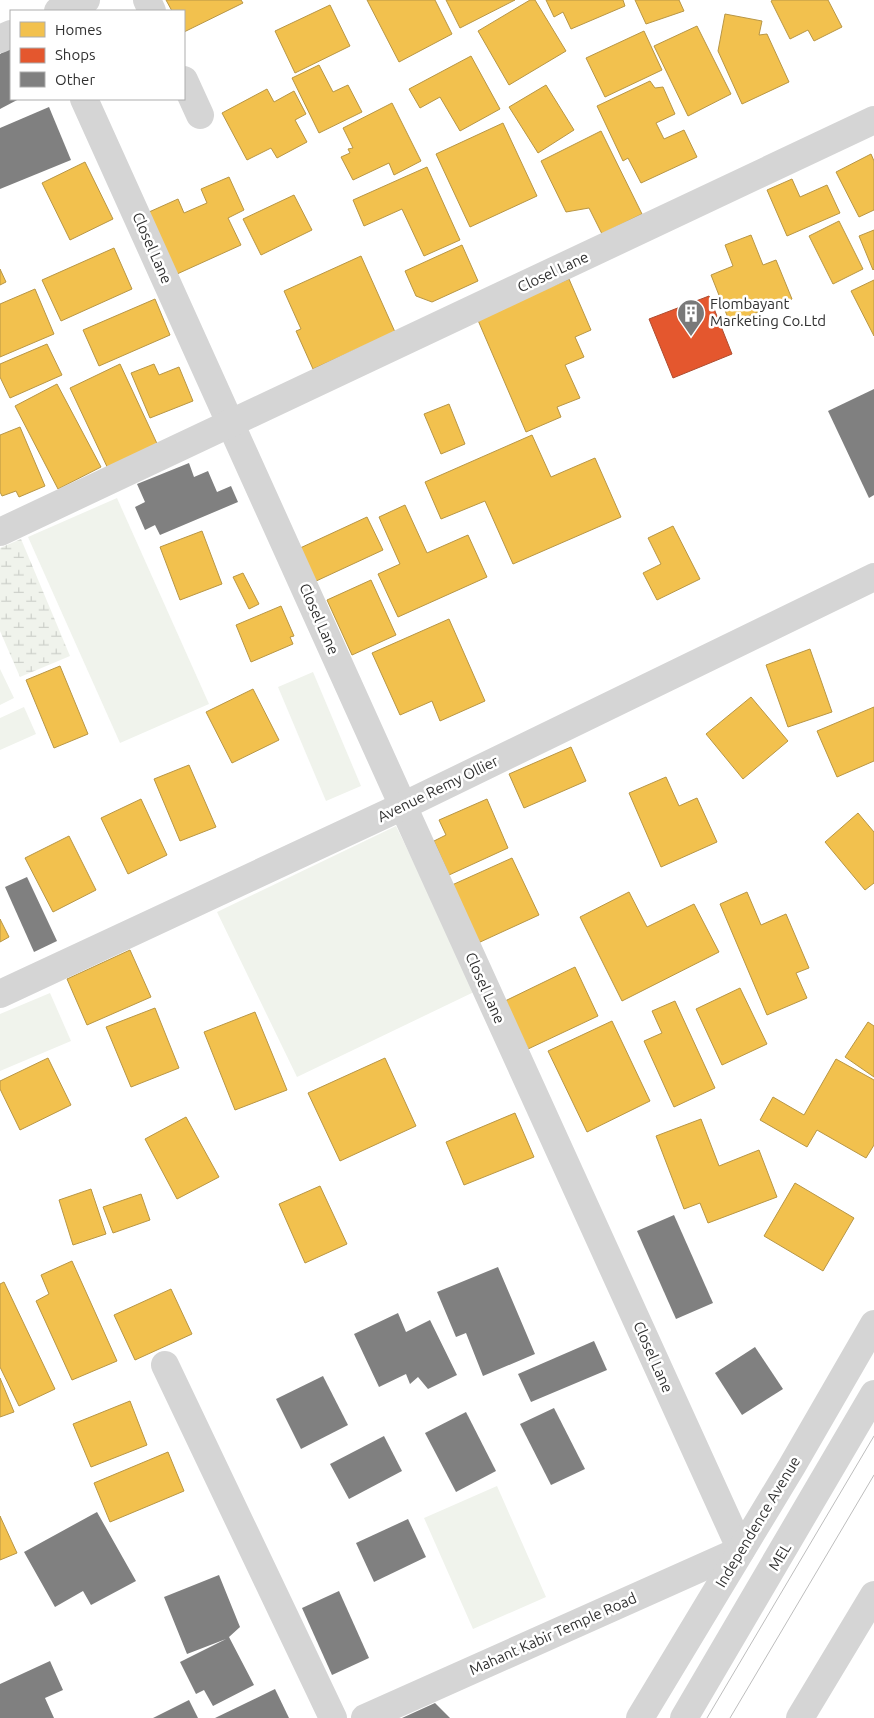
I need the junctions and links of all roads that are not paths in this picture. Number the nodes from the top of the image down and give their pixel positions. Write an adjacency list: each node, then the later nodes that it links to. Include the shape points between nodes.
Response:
1 (86, 0): 2 (street)
2 (61, 10)
3 (185, 82): 5 (street)
4 (84, 100): 7 (street, Closel Lane)
5 (200, 115)
6 (874, 120): 7 (street, Closel Lane)
7 (232, 424): 8 (street); 10 (street, Closel Lane)
8 (0, 532)
9 (874, 578): 10 (street, Avenue Remy Ollier)
10 (403, 806): 11 (street, Avenue Remy Ollier); 15 (street, Closel Lane)
11 (0, 994)
12 (874, 1324): 15 (street, Independence Avenue)
13 (165, 1365): 17 (street)
14 (874, 1394): 20 (street, MEL)
15 (741, 1550): 18 (street, Mahant Kabir Temple Road); 19 (street, Independence Avenue)
16 (874, 1595): 21 (street)
17 (333, 1718)
18 (365, 1718)
19 (640, 1718)
20 (684, 1718)
21 (800, 1718)

